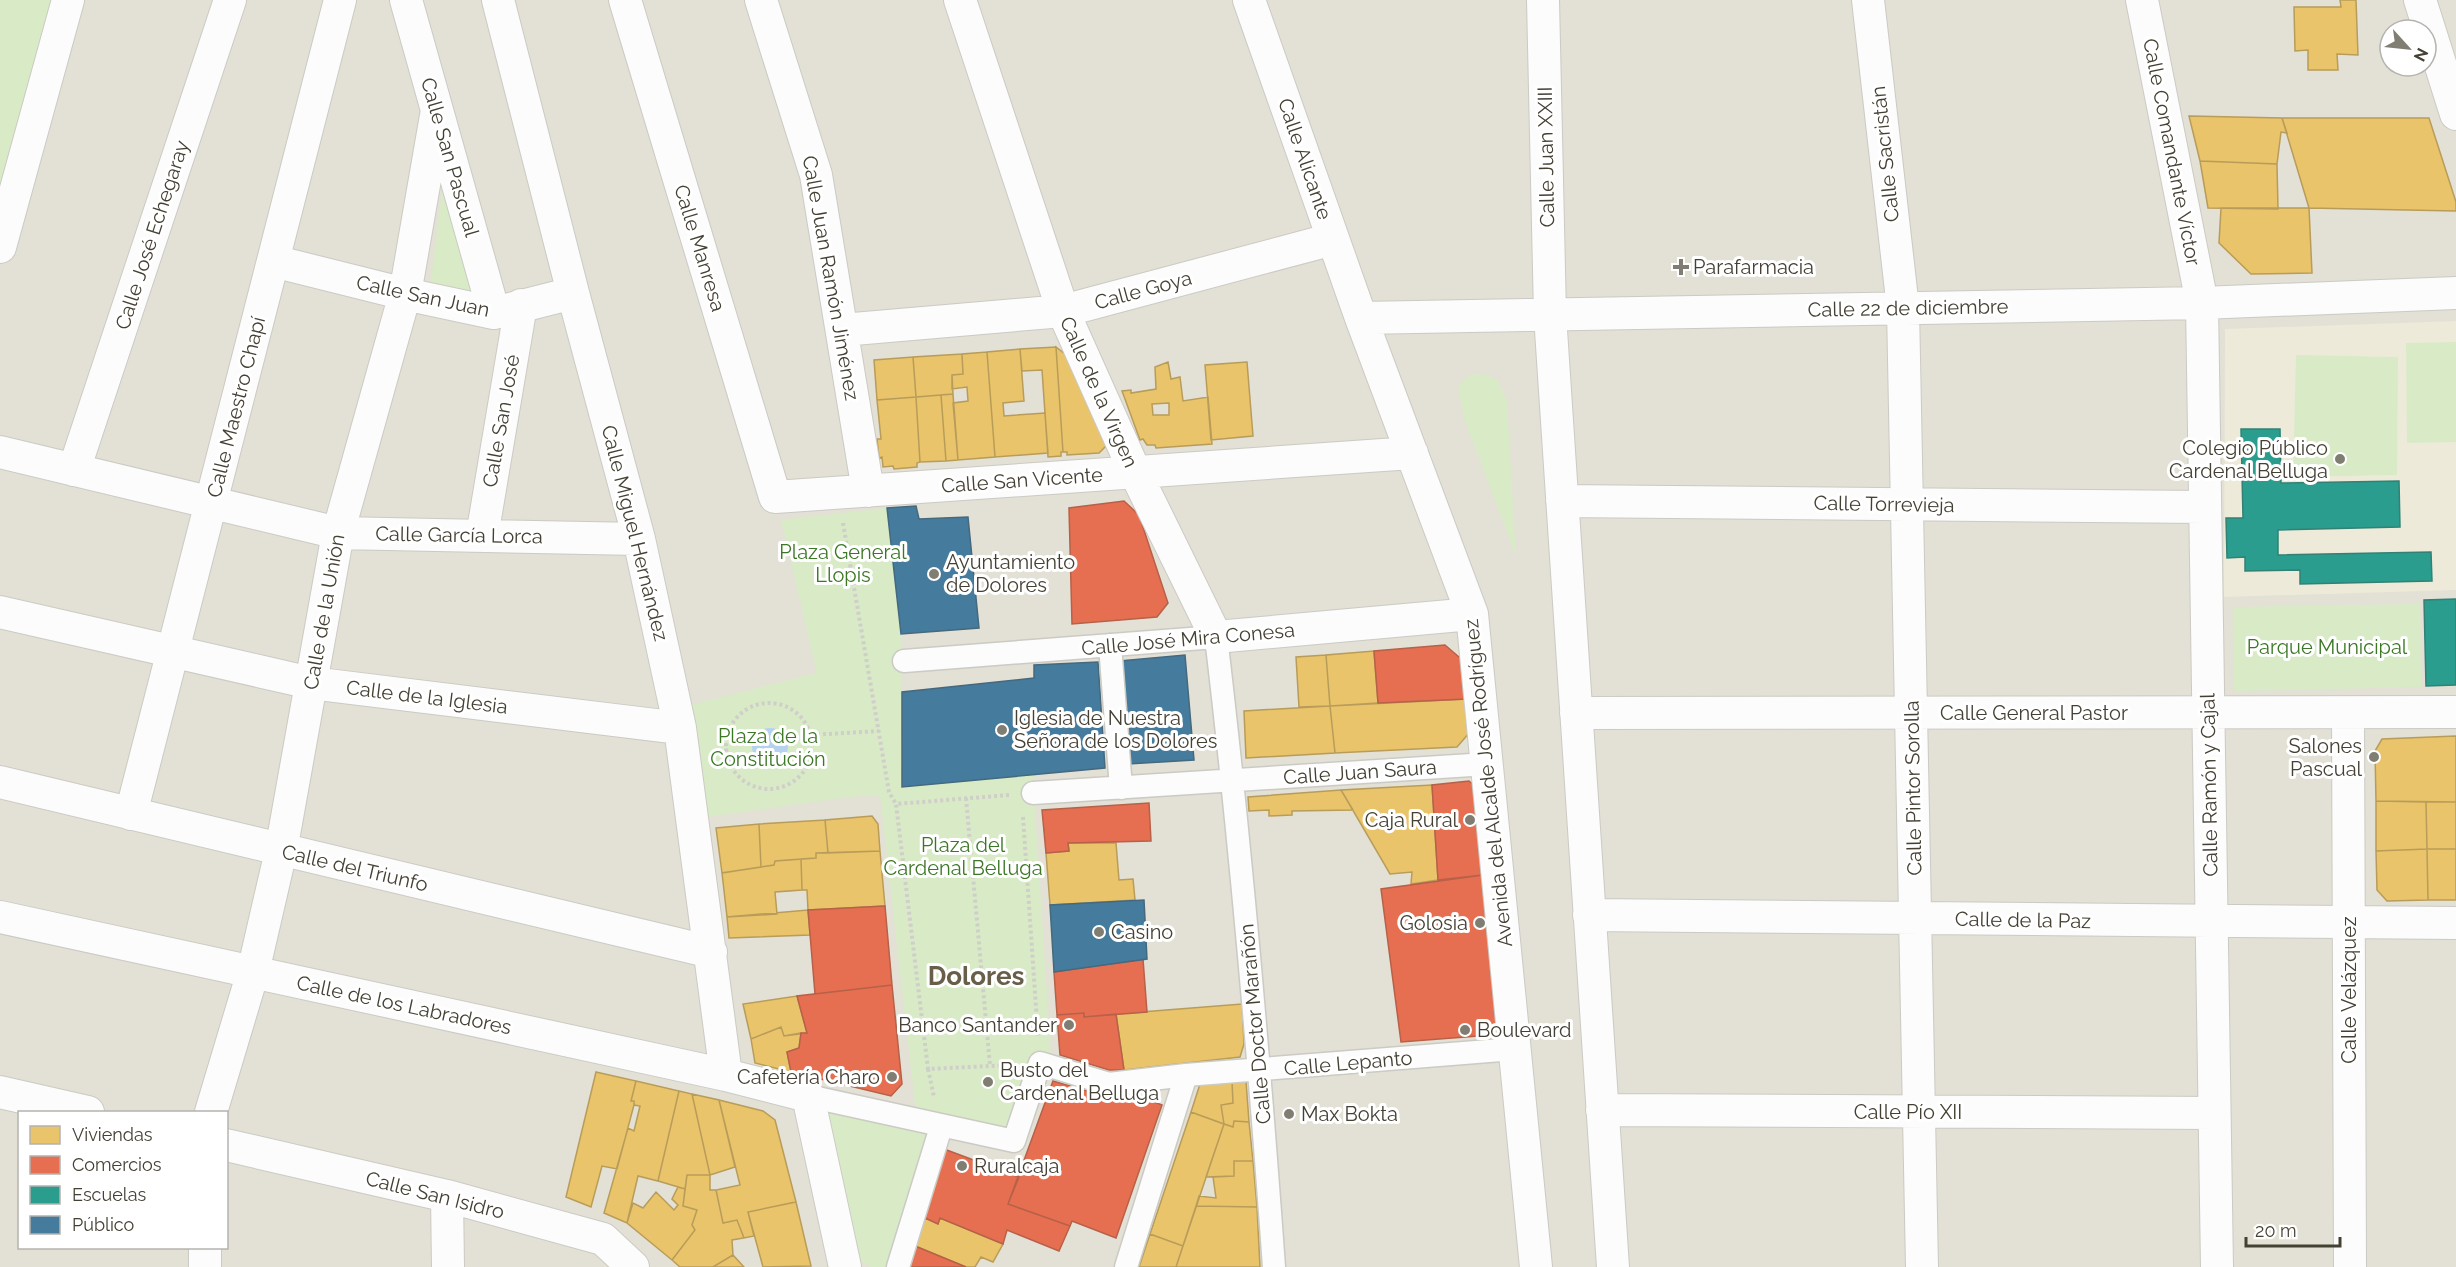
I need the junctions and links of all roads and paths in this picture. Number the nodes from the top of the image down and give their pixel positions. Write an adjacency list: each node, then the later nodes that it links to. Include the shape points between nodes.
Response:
1 (68, 0): 17 (street)
2 (230, 0): 31 (street, Calle José Echegaray)
3 (340, 0): 18 (street, Calle Maestro Chapí)
4 (406, 0): 14 (street, Calle San Pascual)
5 (498, 0): 19 (street, Calle Miguel Hernández)
6 (625, 0): 34 (street, Calle Manresa)
7 (761, 0): 28 (street, Calle Juan Ramón Jiménez, via 816,175)
8 (960, 0): 25 (street, Calle de la Virgen)
9 (1249, 0): 16 (street, Calle Alicante)
10 (1543, 0): 26 (street, Calle Juan XXIII)
11 (1868, 0): 23 (street, Calle Sacristán)
12 (2142, 0): 22 (street, Calle Comandante Víctor)
13 (2420, 0): 15 (street)
14 (437, 110): 21 (street, Calle de la Unión); 24 (street, Calle San Pascual)
15 (2456, 114)
16 (1333, 239): 25 (street, Calle Goya); 27 (street, Calle Alicante)
17 (0, 247)
18 (273, 261): 21 (street, Calle San Juan); 36 (street, Calle Maestro Chapí)
19 (573, 293): 24 (street, Calle San Juan); 42 (street, Calle Miguel Hernández)
20 (2456, 293): 22 (street, Calle 22 de diciembre)
21 (405, 294): 24 (street, Calle San Juan); 40 (street, Calle de la Unión)
22 (2202, 303): 23 (street, Calle 22 de diciembre); 38 (street, Calle Ramón y Cajal)
23 (1903, 308): 26 (street, Calle 22 de diciembre); 37 (street, Calle Pintor Sorolla)
24 (508, 309): 41 (street, Calle San José)
25 (1063, 311): 28 (street, Calle Goya); 32 (street, Calle de la Virgen)
26 (1550, 315): 27 (street, Calle 22 de diciembre); 35 (street)
27 (1361, 318): 29 (street, Avenida del Alcalde José Rodríguez)
28 (842, 330): 33 (street, Calle Juan Ramón Jiménez)
29 (1412, 453): 32 (street, Calle San Vicente); 44 (street, Avenida del Alcalde José Rodríguez)
30 (1, 457): 31 (street, Calle García Lorca)
31 (74, 470): 36 (street, Calle García Lorca)
32 (1135, 472): 33 (street, Calle San Vicente); 45 (street, Calle de la Virgen)
33 (868, 490): 34 (street, Calle San Vicente)
34 (776, 497)
35 (1562, 501): 37 (street, Calle Torrevieja); 51 (street)
36 (212, 502): 40 (street, Calle García Lorca); 47 (street, Calle Maestro Chapí)
37 (1907, 505): 38 (street, Calle Torrevieja); 52 (street, Calle Pintor Sorolla)
38 (2205, 507): 53 (street, Calle Ramón y Cajal)
39 (841, 513): 56 (path)
40 (338, 532): 41 (street, Calle García Lorca); 49 (street, Calle de la Unión)
41 (482, 536): 42 (street, Calle García Lorca)
42 (639, 539): 55 (street, Calle Miguel Hernández)
43 (0, 612): 47 (street, Calle de la Iglesia)
44 (1472, 614): 45 (street, Calle José Mira Conesa); 58 (street, Avenida del Alcalde José Rodríguez)
45 (1216, 637): 46 (street, Calle José Mira Conesa); 59 (street, Calle de la Virgen)
46 (1110, 645): 48 (street, Calle José Mira Conesa); 61 (street)
47 (173, 651): 49 (street, Calle de la Iglesia); 65 (street, Calle Maestro Chapí)
48 (904, 661)
49 (311, 683): 55 (street, Calle de la Iglesia); 66 (street, Calle de la Unión)
50 (2456, 712): 54 (street, Calle General Pastor)
51 (1576, 713): 52 (street, Calle General Pastor); 67 (street)
52 (1911, 713): 53 (street, Calle General Pastor); 69 (street, Calle Pintor Sorolla)
53 (2209, 713): 54 (street, Calle General Pastor); 70 (street, Calle Ramón y Cajal)
54 (2348, 713): 71 (street, Calle Velázquez)
55 (680, 728): 73 (street, Calle Miguel Hernández)
56 (879, 731): 57 (path); 64 (path, via 889,792)
57 (812, 735): 57 (path, via 797,712 772,703 758,704 734,720 726,748 729,763 748,784 778,789 791,784 810,763)
58 (1487, 764): 59 (street, Calle Juan Saura); 75 (street, Avenida del Alcalde José Rodríguez)
59 (1233, 781): 61 (street, Calle Juan Saura); 78 (street, Calle Doctor Marañón)
60 (0, 782): 65 (street, Calle del Triunfo)
61 (1121, 788): 62 (street, Calle Juan Saura)
62 (1028, 793): 63 (path); 76 (path)
63 (966, 798): 64 (path); 77 (path)
64 (896, 804): 77 (path, via 928,1069)
65 (131, 814): 66 (street, Calle del Triunfo)
66 (281, 851): 73 (street, Calle del Triunfo); 74 (street, Calle de la Unión)
67 (1589, 915): 69 (street, Calle de la Paz); 83 (street)
68 (0, 916): 74 (street, Calle de los Labradores)
69 (1915, 919): 70 (street, Calle de la Paz); 86 (street, Calle Pintor Sorolla)
70 (2211, 921): 71 (street, Calle de la Paz); 87 (street, Calle Ramón y Cajal)
71 (2349, 923): 72 (street, Calle de la Paz); 103 (street, Calle Velázquez)
72 (2456, 923)
73 (711, 952): 79 (street, Calle Miguel Hernández)
74 (253, 972): 79 (street, Calle de los Labradores); 85 (street, Calle de la Unión)
75 (1514, 1049): 78 (street, Calle Lepanto); 99 (street, Avenida del Alcalde José Rodríguez)
76 (1040, 1063): 77 (path); 80 (street, Calle Lepanto, via 1109,1084); 88 (street, via 1014,1141)
77 (990, 1066)
78 (1260, 1071): 80 (street, Calle Lepanto); 98 (street, Calle Doctor Marañón)
79 (726, 1075): 82 (street, Calle de los Labradores)
80 (1186, 1075): 97 (street)
81 (0, 1092): 84 (street)
82 (807, 1096): 88 (street); 95 (street)
83 (1602, 1110): 86 (street, Calle Pío XII); 100 (street)
84 (80, 1111)
85 (212, 1111)
86 (1919, 1112): 87 (street, Calle Pío XII); 101 (street, Calle Pintor Sorolla)
87 (2214, 1113): 102 (street, Calle Ramón y Cajal)
88 (941, 1127): 96 (street)
89 (228, 1145): 90 (street, Calle San Isidro)
90 (447, 1196): 93 (street); 94 (street, Calle San Isidro, via 603,1239)
91 (205, 1249): 92 (street)
92 (205, 1267)
93 (448, 1267)
94 (633, 1267)
95 (845, 1267)
96 (898, 1267)
97 (1126, 1267)
98 (1274, 1267)
99 (1536, 1267)
100 (1613, 1267)
101 (1922, 1267)
102 (2217, 1267)
103 (2350, 1267)

